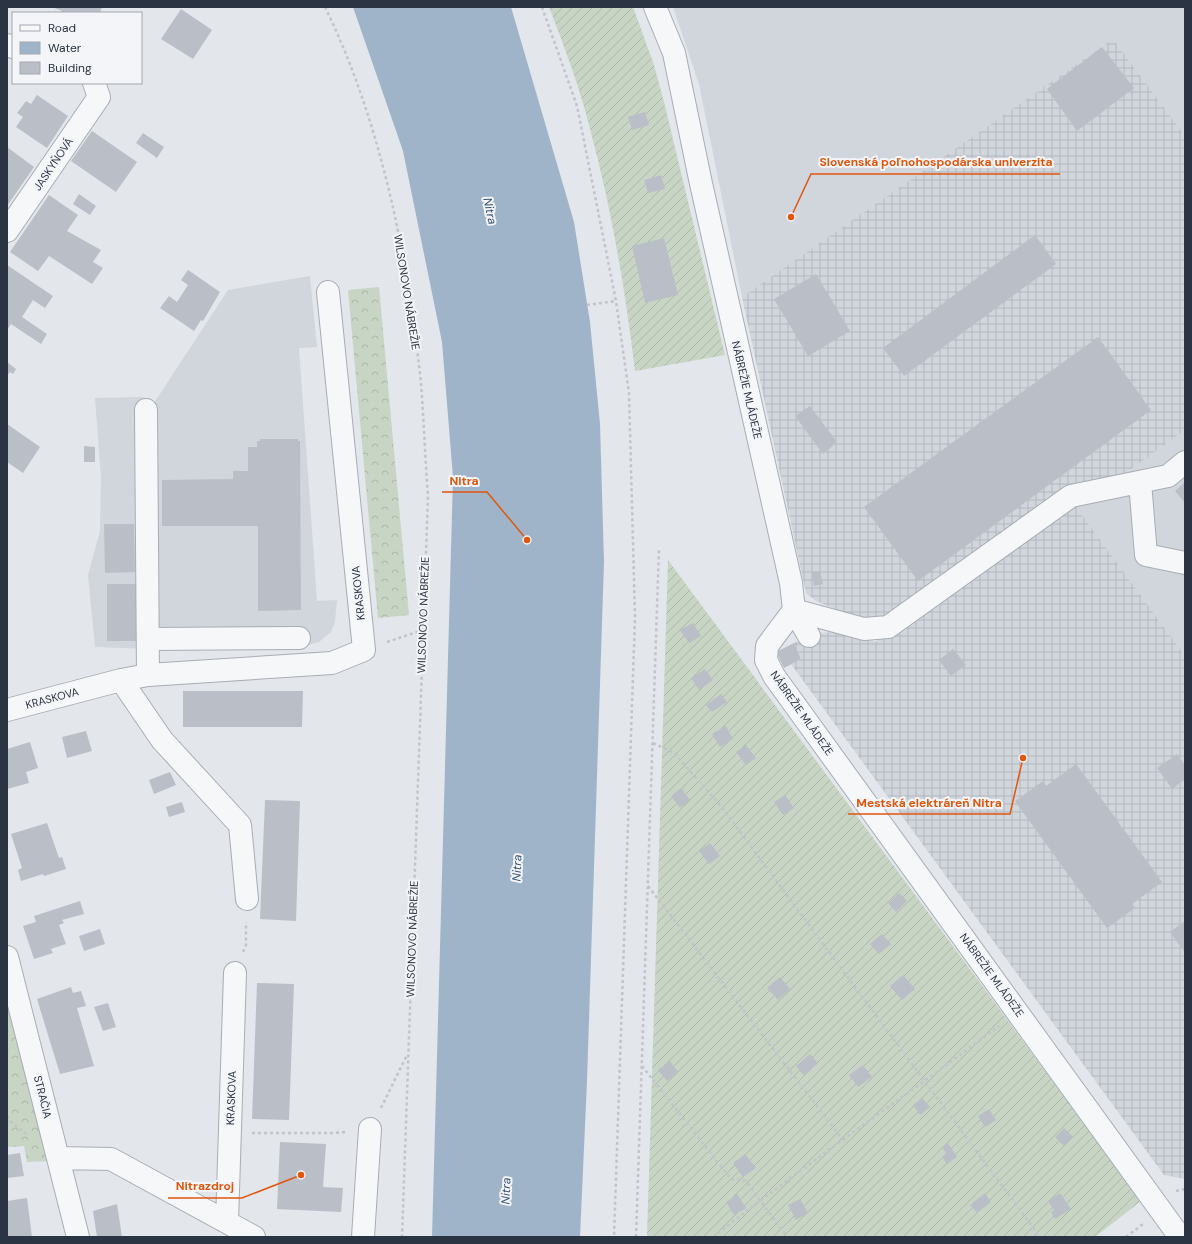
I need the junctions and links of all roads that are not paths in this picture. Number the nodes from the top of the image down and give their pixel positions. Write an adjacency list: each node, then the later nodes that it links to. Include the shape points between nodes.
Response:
1 (655, 7): 9 (street, NÁBREŽIE MLÁDEŽE, via 674,53 791,583)
2 (96, 90): 3 (street, JASKYŇOVÁ)
3 (7, 231)
4 (328, 292): 13 (street, KRASKOVA, via 364,650 332,663)
5 (146, 410): 12 (street)
6 (1185, 462): 7 (street, via 1168,476)
7 (1140, 482): 8 (street, via 1146,554); 9 (street, via 1071,496 888,627 864,629)
8 (1185, 563)
9 (794, 610): 10 (street); 25 (street, NÁBREŽIE MLÁDEŽE, via 767,646 766,660 774,676)
10 (809, 636)
11 (299, 638): 12 (street)
12 (148, 639): 13 (street)
13 (148, 675): 14 (street, KRASKOVA)
14 (121, 680): 15 (street, KRASKOVA); 16 (street, via 162,740 240,825)
15 (7, 710)
16 (247, 899)
17 (7, 957): 20 (street, STRAČIA)
18 (236, 973): 21 (street, KRASKOVA)
19 (370, 1129): 24 (street)
20 (59, 1158): 21 (street, via 110,1160); 22 (street, STRAČIA)
21 (229, 1228): 23 (street)
22 (78, 1237)
23 (254, 1237)
24 (364, 1237)
25 (1180, 1237)

